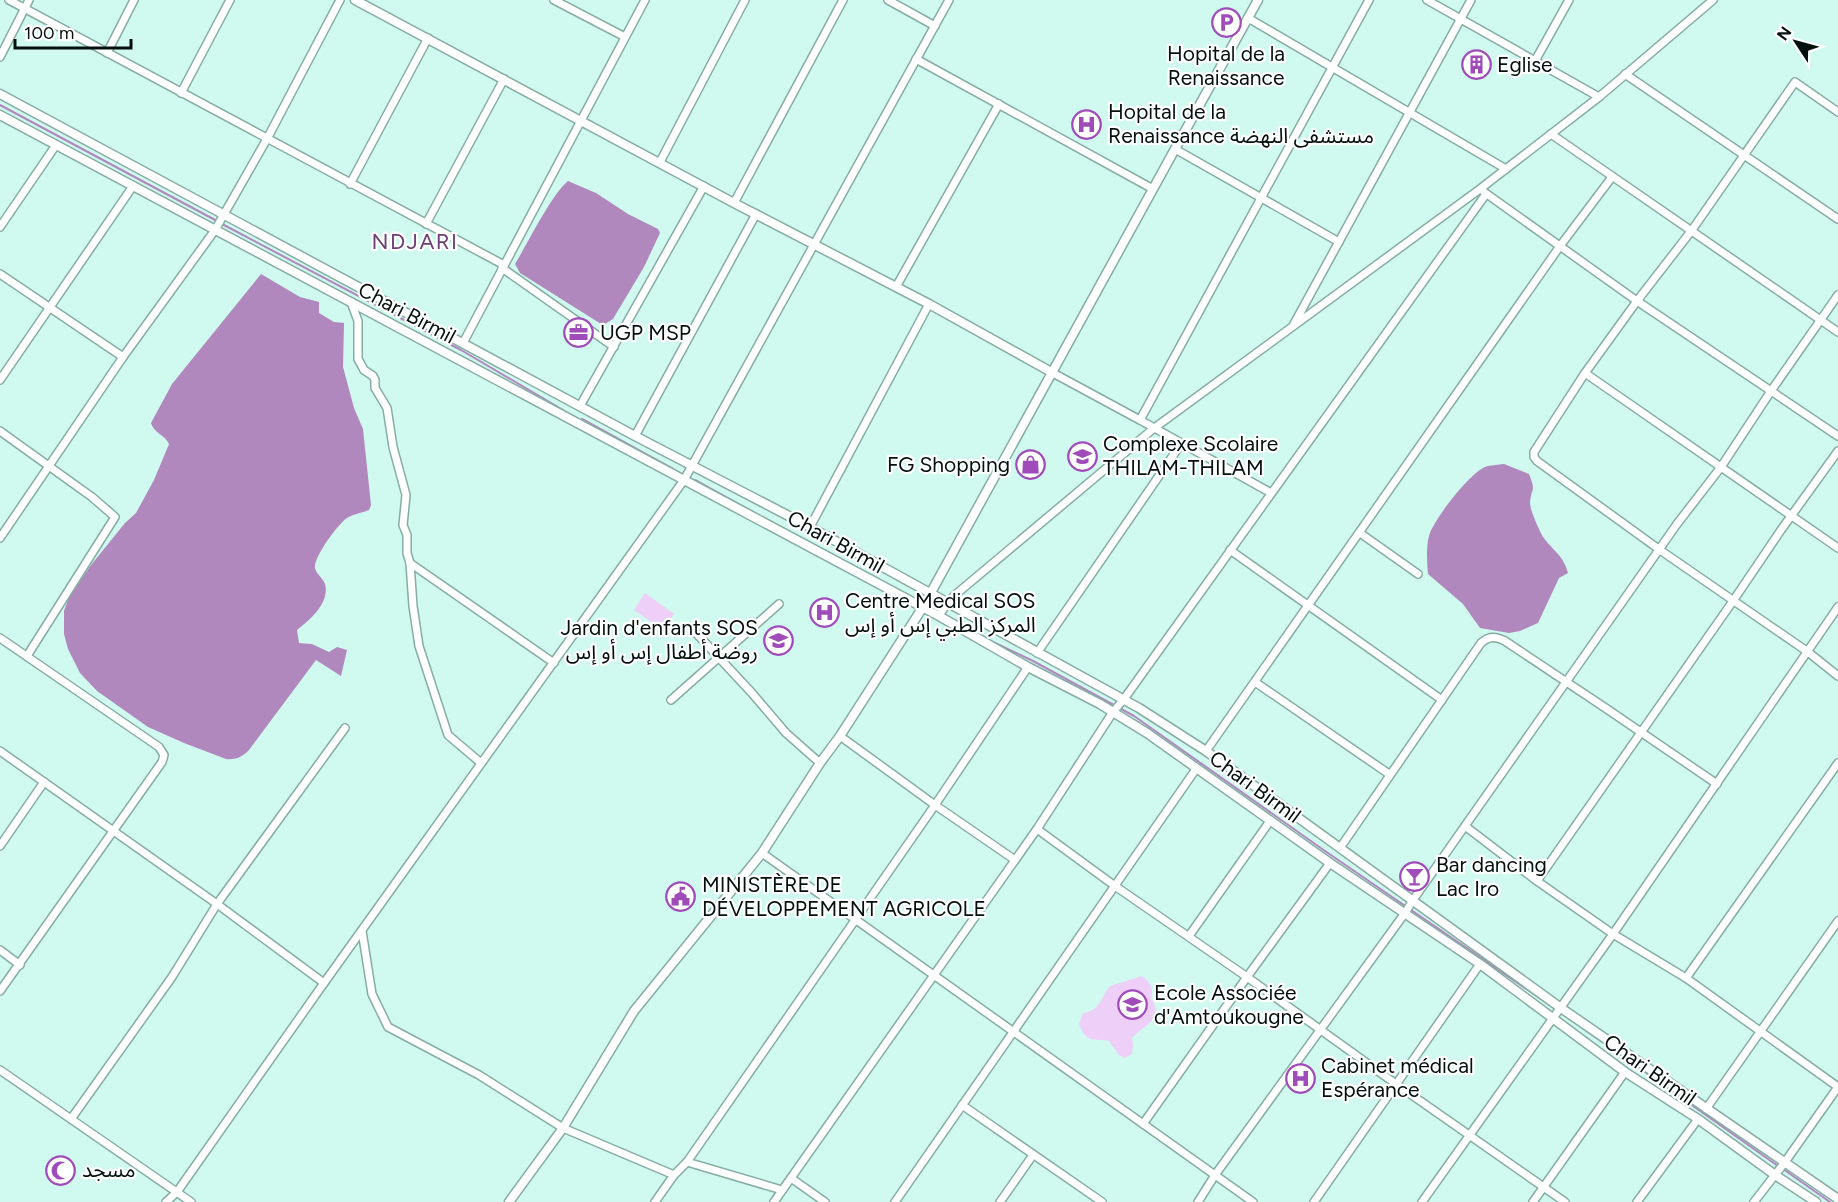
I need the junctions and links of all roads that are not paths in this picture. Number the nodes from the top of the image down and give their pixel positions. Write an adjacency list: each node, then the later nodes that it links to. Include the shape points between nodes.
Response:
1 (9, 0): 19 (street)
2 (29, 0): 19 (street)
3 (134, 0): 25 (street)
4 (230, 0): 32 (street)
5 (340, 0): 41 (street)
6 (355, 0): 24 (street)
7 (554, 0): 23 (street)
8 (645, 0): 23 (street)
9 (745, 0): 45 (street)
10 (843, 0): 54 (street)
11 (888, 0): 22 (street)
12 (949, 0): 22 (street)
13 (1258, 0): 20 (street)
14 (1369, 0): 29 (street)
15 (1426, 0): 21 (street)
16 (1471, 0): 21 (street)
17 (1569, 0): 28 (street)
18 (1713, 0): 30 (street)
19 (25, 9): 25 (street); 26 (street)
20 (1248, 18): 29 (street); 43 (street)
21 (1461, 20): 28 (street); 37 (street)
22 (935, 26): 27 (street)
23 (625, 37): 39 (street)
24 (428, 38): 31 (street); 48 (street)
25 (107, 53): 32 (street)
26 (0, 57)
27 (916, 59): 35 (street); 62 (street)
28 (1535, 61): 34 (street)
29 (1333, 69): 37 (street); 53 (street)
30 (1625, 74): 34 (street); 44 (street)
31 (504, 79): 39 (street); 58 (street)
32 (181, 93): 41 (street)
33 (0, 94): 57 (street, Chari Birmil)
34 (1599, 97): 40 (street)
35 (999, 104): 51 (street); 66 (street)
36 (1838, 112): 44 (street, via 1795,82)
37 (1410, 113): 46 (street); 61 (street)
38 (0, 115): 42 (street, Chari Birmil)
39 (581, 120): 45 (street); 64 (street)
40 (1551, 134): 46 (street); 47 (street)
41 (268, 137): 48 (street); 57 (street)
42 (56, 145): 49 (street, Chari Birmil); 59 (street)
43 (1175, 149): 51 (street); 53 (street)
44 (1745, 156): 56 (street); 60 (street)
45 (660, 162): 50 (street)
46 (1506, 169): 52 (street)
47 (1612, 177): 60 (street); 63 (street)
48 (350, 184): 58 (street)
49 (133, 186): 57 (street, Chari Birmil); 71 (street)
50 (704, 186): 54 (street); 76 (street)
51 (1153, 189): 79 (street)
52 (1483, 191): 63 (street); 73 (street); 93 (street)
53 (1261, 199): 61 (street); 83 (street)
54 (734, 203): 55 (street)
55 (756, 214): 62 (street); 86 (street)
56 (1838, 219)
57 (220, 223): 69 (street, Chari Birmil); 75 (street, Chari Birmil); 77 (street)
58 (426, 224): 64 (street)
59 (0, 227)
60 (1692, 230): 68 (street); 72 (street)
61 (1339, 242): 73 (street)
62 (814, 244): 66 (street); 92 (street)
63 (1560, 246): 68 (street); 96 (street)
64 (503, 266): 75 (street); 76 (street)
65 (0, 274): 71 (street)
66 (896, 287): 70 (street)
67 (1838, 296): 72 (street)
68 (1637, 301): 78 (street); 81 (street)
69 (351, 302): 92 (street, Chari Birmil); 101 (street, via 358,321 358,359 373,376 387,408 406,495 403,525)
70 (929, 304): 79 (street); 95 (street)
71 (49, 308): 77 (street); 80 (street)
72 (1821, 320): 74 (street); 81 (street)
73 (1293, 326): 84 (street)
74 (1838, 332)
75 (463, 344): 82 (street, Chari Birmil)
76 (614, 347): 82 (street)
77 (123, 357): 90 (street)
78 (1586, 372): 91 (street); 100 (street, via 1534,457)
79 (1053, 373): 83 (street); 103 (street)
80 (0, 380)
81 (1771, 391): 87 (street); 91 (street)
82 (580, 406): 86 (street, Chari Birmil)
83 (1140, 420): 84 (street)
84 (1153, 429): 88 (street); 105 (street)
85 (0, 431): 90 (street)
86 (635, 436): 92 (street, Chari Birmil)
87 (1838, 436)
88 (1181, 444): 93 (street); 114 (street)
89 (1838, 452): 94 (street)
90 (49, 466): 97 (street); 115 (street, via 115,517)
91 (1721, 467): 94 (street); 100 (street)
92 (688, 472): 95 (street, Chari Birmil); 109 (street, Chari Birmil); 117 (street)
93 (1271, 494): 99 (street)
94 (1791, 516): 98 (street); 104 (street)
95 (810, 527): 103 (street, Chari Birmil)
96 (1360, 533): 102 (street); 107 (street)
97 (0, 538)
98 (1838, 548)
99 (1230, 550): 107 (street); 122 (street)
100 (1660, 550): 104 (street); 121 (street)
101 (410, 563): 117 (street); 131 (street, via 419,646 444,728)
102 (1418, 574)
103 (931, 595): 105 (street, Chari Birmil); 109 (street)
104 (1733, 602): 113 (street); 127 (street)
105 (947, 603): 110 (street); 114 (street, Chari Birmil)
106 (779, 604): 116 (street)
107 (1308, 605): 120 (street); 124 (street)
108 (1838, 607): 113 (street)
109 (923, 608): 110 (street, Chari Birmil); 128 (street)
110 (939, 616): 118 (street, Chari Birmil)
111 (697, 634): 116 (street)
112 (0, 638): 115 (street)
113 (1808, 652): 119 (street); 137 (street)
114 (1037, 653): 122 (street, Chari Birmil)
115 (27, 656): 142 (street, via 159,747 164,755)
116 (720, 657): 123 (street); 132 (street, via 786,733)
117 (554, 663): 131 (street)
118 (1028, 667): 125 (street, Chari Birmil); 138 (street)
119 (1838, 676)
120 (1255, 682): 130 (street); 135 (street)
121 (1567, 682): 124 (street, via 1497,637 1487,637); 127 (street); 140 (street)
122 (1124, 699): 125 (street); 130 (street, Chari Birmil)
123 (671, 700)
124 (1442, 700): 135 (street)
125 (1113, 712): 134 (street, Chari Birmil); 141 (street)
126 (345, 728): 151 (street)
127 (1640, 732): 137 (street); 148 (street)
128 (840, 736): 132 (street); 138 (street)
129 (0, 751): 136 (street)
130 (1206, 751): 144 (street, Chari Birmil)
131 (481, 763): 155 (street)
132 (820, 763): 145 (street)
133 (1838, 763): 163 (street)
134 (1196, 769): 139 (street, Chari Birmil); 149 (street)
135 (1389, 774): 144 (street)
136 (44, 782): 142 (street); 143 (street)
137 (1716, 784): 156 (street)
138 (935, 805): 146 (street); 153 (street)
139 (1270, 821): 147 (street, Chari Birmil); 157 (street)
140 (1466, 825): 148 (street); 150 (street)
141 (1037, 829): 146 (street); 149 (street)
142 (113, 831): 151 (street); 160 (street)
143 (0, 846)
144 (1340, 848): 150 (street, Chari Birmil)
145 (762, 853): 153 (street); 180 (street, via 634,1011)
146 (1015, 860): 161 (street)
147 (1330, 863): 152 (street, Chari Birmil); 162 (street)
148 (1537, 881): 156 (street)
149 (1115, 886): 157 (street); 170 (street)
150 (1413, 900): 152 (street); 166 (street, Chari Birmil)
151 (218, 904): 164 (street); 177 (street, via 172,977)
152 (1405, 913): 159 (street, Chari Birmil); 168 (street)
153 (855, 920): 161 (street); 183 (street)
154 (1838, 921): 169 (street)
155 (362, 931): 164 (street); 180 (street, via 372,994 387,1027 479,1075)
156 (1613, 934): 163 (street); 166 (street)
157 (1189, 936): 162 (street)
158 (0, 950): 160 (street)
159 (1480, 964): 167 (street, Chari Birmil); 173 (street)
160 (20, 965): 165 (street)
161 (934, 976): 170 (street); 188 (street)
162 (1246, 976): 168 (street); 179 (street)
163 (1686, 978): 169 (street)
164 (324, 983): 191 (street)
165 (0, 991)
166 (1561, 1008): 167 (street); 176 (street, Chari Birmil)
167 (1553, 1018): 172 (street, Chari Birmil); 181 (street)
168 (1321, 1029): 173 (street); 186 (street)
169 (1759, 1031): 174 (street); 176 (street)
170 (1014, 1032): 175 (street); 179 (street)
171 (0, 1070): 177 (street)
172 (1625, 1072): 178 (street, Chari Birmil); 189 (street)
173 (1396, 1084): 181 (street); 204 (street)
174 (1838, 1087): 184 (street)
175 (962, 1105): 182 (street); 199 (street)
176 (1706, 1109): 184 (street, Chari Birmil)
177 (71, 1119): 191 (street)
178 (1698, 1119): 187 (street, Chari Birmil); 208 (street)
179 (1143, 1124): 186 (street)
180 (563, 1128): 185 (street); 195 (street)
181 (1469, 1135): 189 (street); 205 (street)
182 (1033, 1155): 200 (street); 201 (street)
183 (687, 1162): 185 (street); 190 (street)
184 (1785, 1162): 187 (street); 192 (street, Chari Birmil)
185 (674, 1175): 196 (street)
186 (1215, 1175): 202 (street); 203 (street)
187 (1775, 1175): 209 (street); 210 (street, Chari Birmil)
188 (790, 1178): 190 (street); 198 (street)
189 (1544, 1187): 206 (street); 207 (street)
190 (782, 1190): 197 (street)
191 (177, 1192): 193 (street); 194 (street)
192 (1838, 1199)
193 (166, 1202)
194 (191, 1202)
195 (509, 1202)
196 (655, 1202)
197 (774, 1202)
198 (825, 1202)
199 (895, 1202)
200 (1000, 1202)
201 (1102, 1202)
202 (1198, 1202)
203 (1253, 1202)
204 (1314, 1202)
205 (1422, 1202)
206 (1533, 1202)
207 (1565, 1202)
208 (1637, 1202)
209 (1754, 1202)
210 (1816, 1202)

